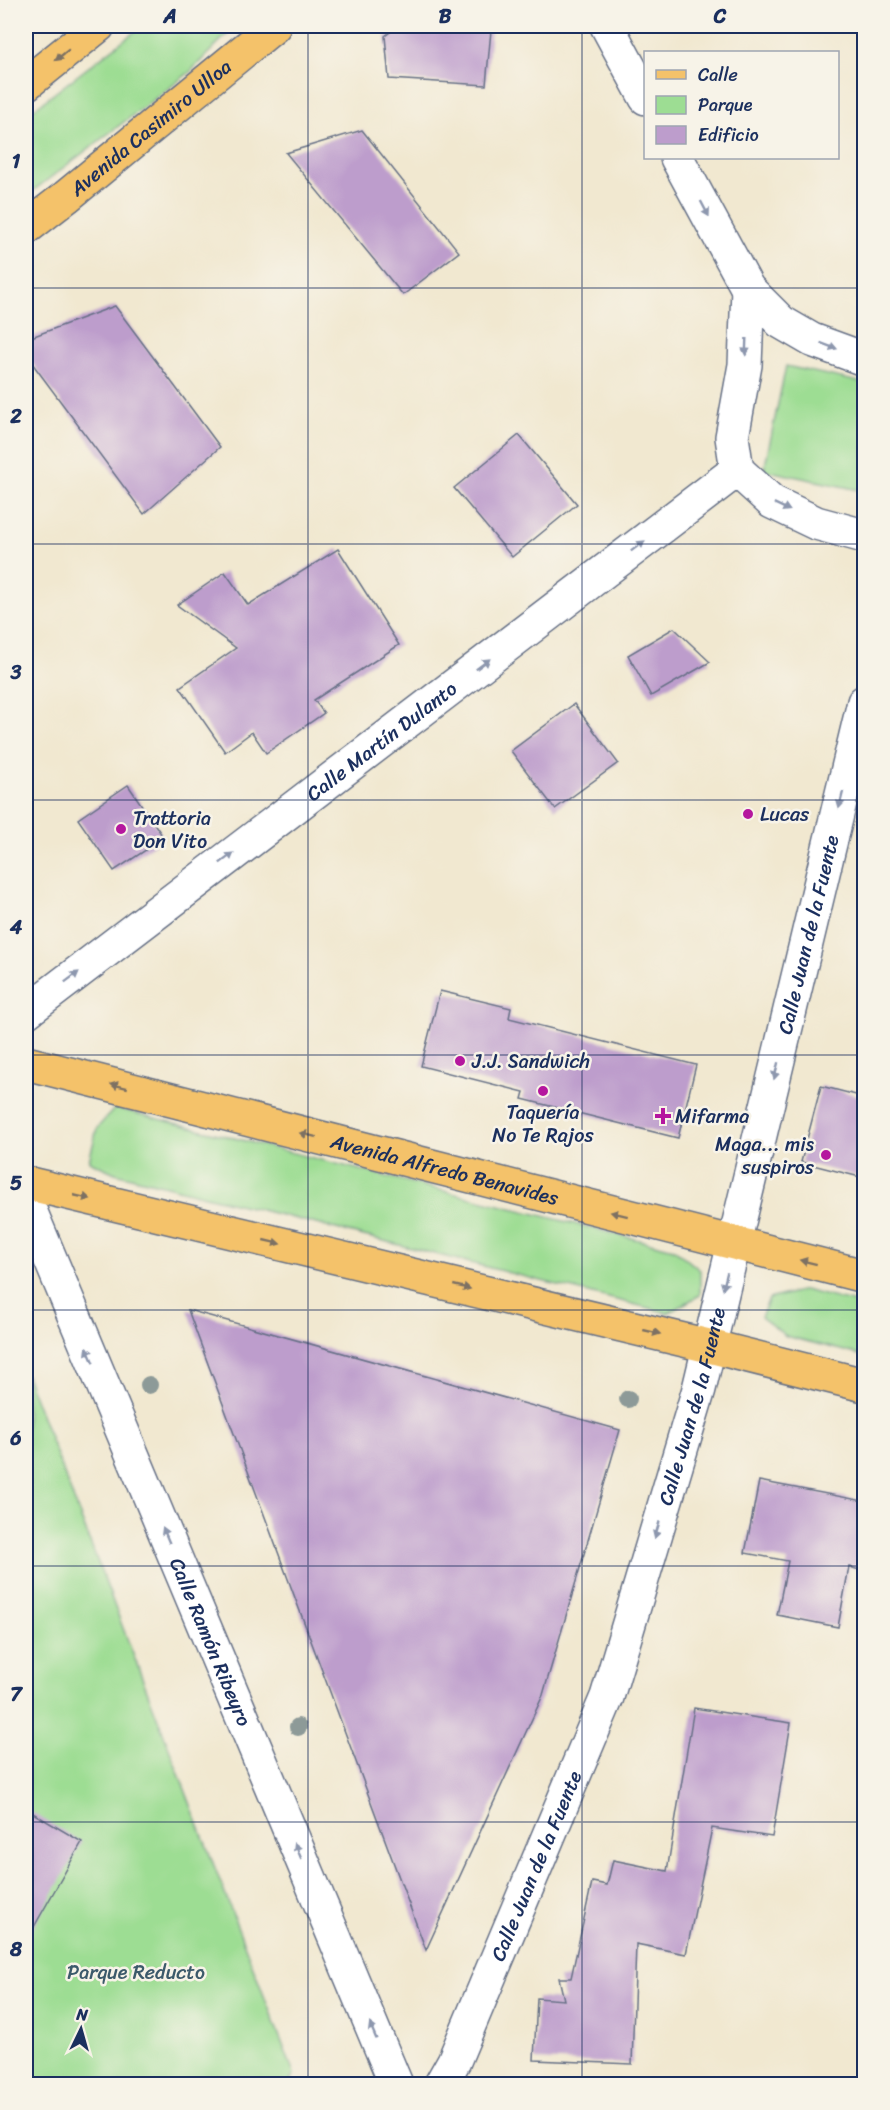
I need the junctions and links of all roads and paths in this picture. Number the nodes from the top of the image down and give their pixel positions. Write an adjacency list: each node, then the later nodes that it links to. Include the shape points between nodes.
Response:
1 (98, 26): 4 (main road, one-way to 4)
2 (274, 26): 7 (main road, Avenida Casimiro Ulloa)
3 (607, 26): 5 (street)
4 (26, 84)
5 (644, 96)
6 (678, 159): 8 (street, one-way to 8)
7 (26, 228)
8 (748, 289): 9 (street, one-way to 9, via 782,322 812,340); 10 (street, one-way to 10, via 745,365 732,437)
9 (864, 359)
10 (737, 470): 11 (street, one-way to 11, via 772,502 816,523); 13 (street, Calle Martín Dulanto, one-way to 10)
11 (864, 536)
12 (864, 702): 17 (street, Calle Juan de la Fuente, one-way to 17)
13 (26, 1012)
14 (26, 1063): 17 (main road, Avenida Alfredo Benavides, one-way to 14)
15 (26, 1183): 19 (main road, one-way to 19)
16 (26, 1201): 21 (street, Calle Ramón Ribeyro, one-way to 16)
17 (734, 1244): 18 (main road, Avenida Alfredo Benavides, one-way to 17); 19 (street, Calle Juan de la Fuente, one-way to 19)
18 (864, 1276)
19 (709, 1346): 20 (main road); 22 (street, Calle Juan de la Fuente, one-way to 22, via 607,1697)
20 (864, 1385)
21 (396, 2085)
22 (441, 2085)

